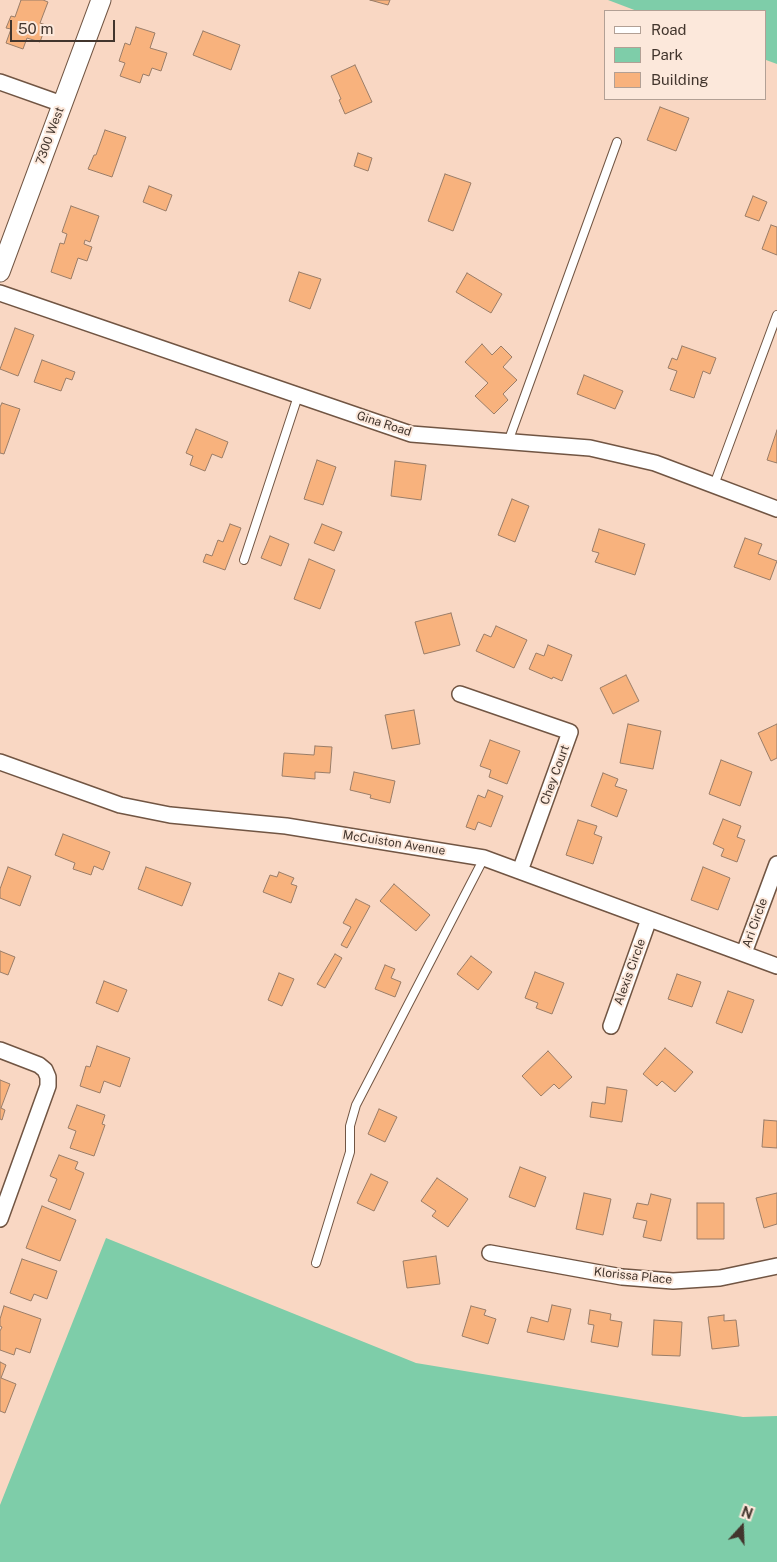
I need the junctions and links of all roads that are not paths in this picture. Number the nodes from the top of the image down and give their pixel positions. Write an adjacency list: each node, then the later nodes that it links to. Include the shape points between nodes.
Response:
1 (101, 0): 3 (street, 7300 West)
2 (0, 82): 3 (street)
3 (62, 104): 5 (street, 7300 West)
4 (617, 142): 9 (lane)
5 (0, 272)
6 (0, 293): 8 (street, Gina Road)
7 (777, 315): 10 (lane)
8 (298, 396): 9 (street, Gina Road, via 411,434); 12 (lane)
9 (508, 442): 10 (street, Gina Road, via 590,448 655,463)
10 (714, 486): 11 (street, Gina Road)
11 (777, 510)
12 (244, 560)
13 (460, 694): 17 (street, Chey Court, via 570,732)
14 (0, 762): 15 (street, McCuiston Avenue, via 120,805 170,815 286,826)
15 (484, 858): 17 (street, McCuiston Avenue); 25 (lane, via 356,1106 350,1126 350,1152)
16 (777, 864): 19 (street, Ari Circle)
17 (520, 871): 18 (street, McCuiston Avenue)
18 (649, 919): 19 (street, McCuiston Avenue); 21 (street, Alexis Circle)
19 (744, 953): 20 (street, McCuiston Avenue)
20 (777, 966)
21 (611, 1026)
22 (0, 1050): 23 (street, via 39,1065 48,1077 48,1086)
23 (0, 1219)
24 (490, 1253): 26 (street, Klorissa Place, via 622,1277 673,1281 720,1278)
25 (316, 1263)
26 (777, 1266)

